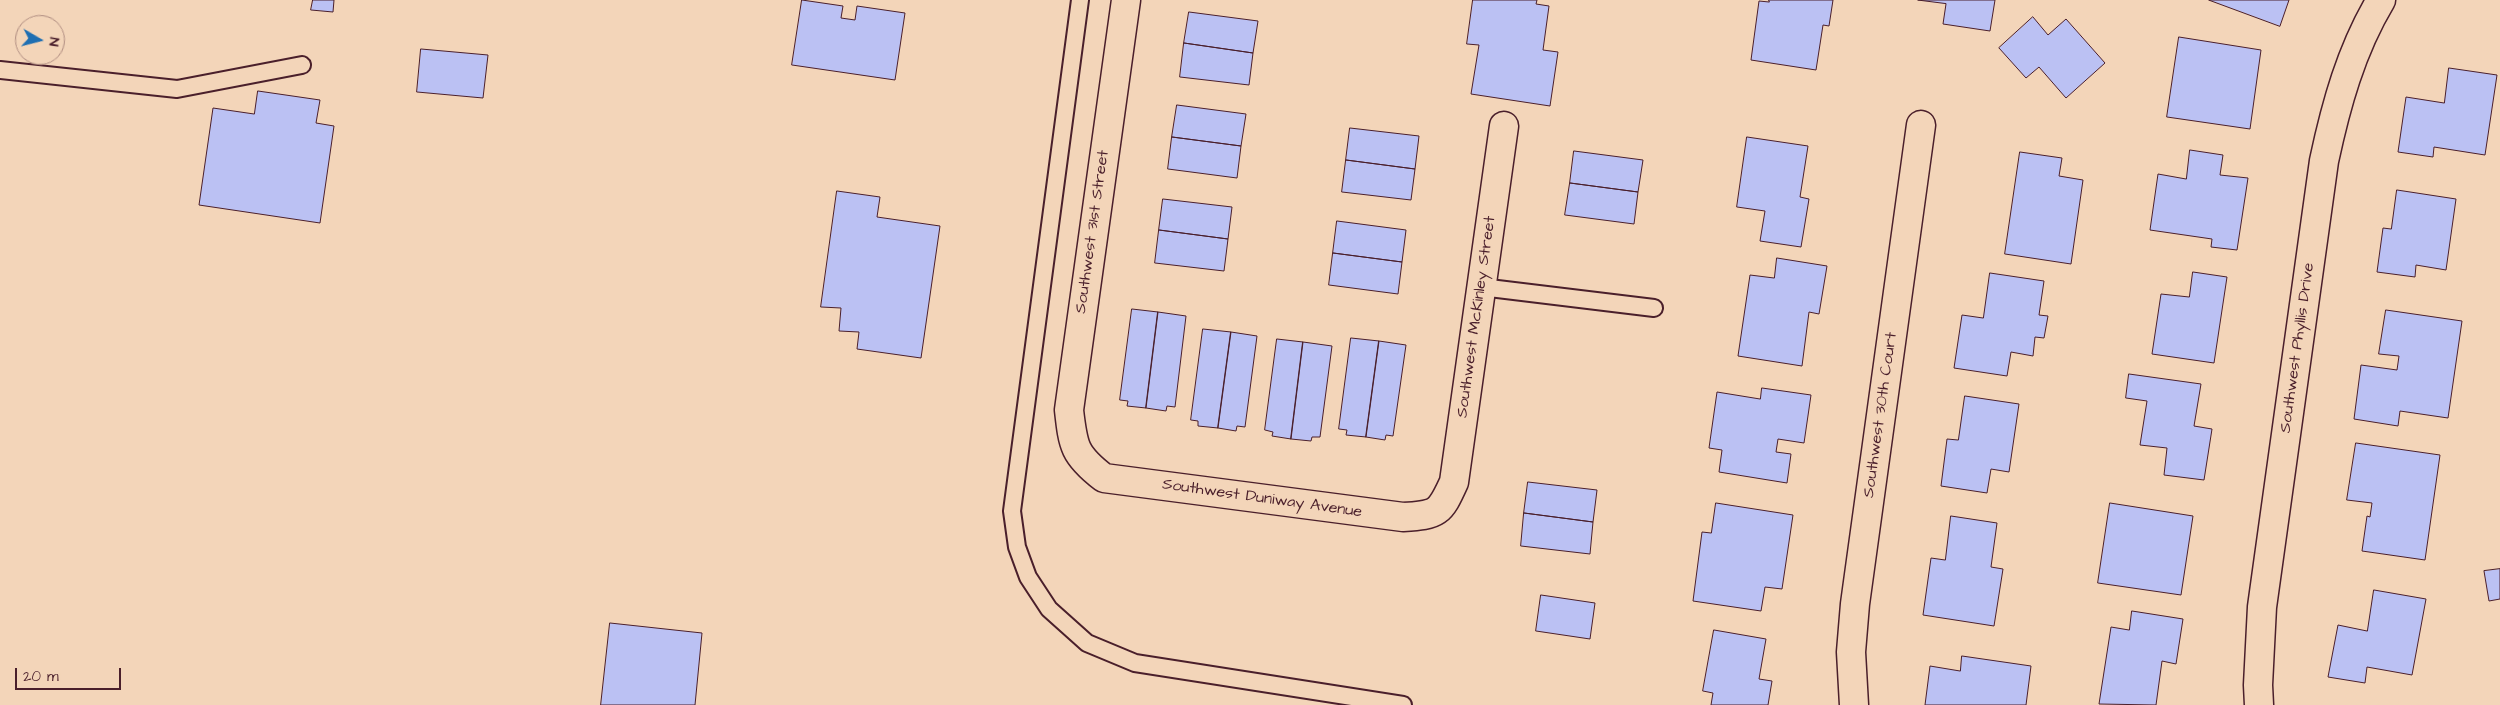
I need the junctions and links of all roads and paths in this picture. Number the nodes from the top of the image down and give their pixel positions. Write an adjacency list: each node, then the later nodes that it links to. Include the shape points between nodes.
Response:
1 (1080, 0): 12 (lane, via 1012,511 1017,547 1028,577 1049,609 1088,643 1111,654 1135,663)
2 (1126, 0): 10 (street, Southwest 31st Street, via 1069,410 1072,442)
3 (2381, 0): 15 (street, Southwest Phyllis Drive, via 2353,57 2336,106 2324,161 2262,607)
4 (302, 65): 5 (lane, via 177,89)
5 (0, 70)
6 (1921, 125): 14 (street, Southwest 30th Court, via 1854,604 1851,652)
7 (1504, 126): 8 (street, Southwest McKinley Street)
8 (1481, 287): 9 (lane); 11 (street, Southwest McKinley Street, via 1454,482)
9 (1654, 308)
10 (1084, 462): 11 (street, Southwest Duniway Avenue, via 1104,478 1403,517 1427,516)
11 (1443, 507)
12 (1351, 701): 13 (lane)
13 (1403, 705)
14 (1854, 705)
15 (2259, 705)

